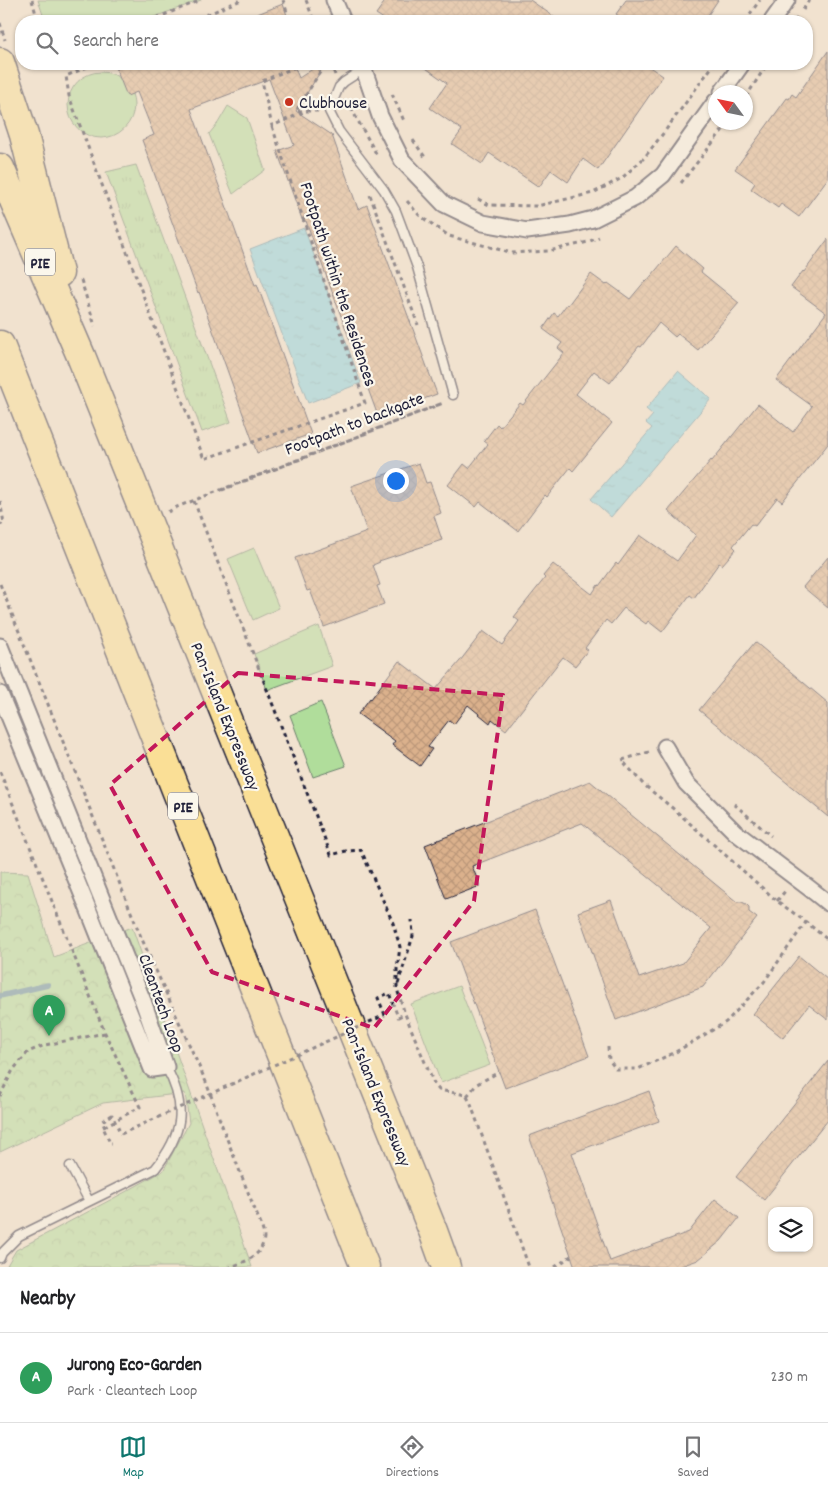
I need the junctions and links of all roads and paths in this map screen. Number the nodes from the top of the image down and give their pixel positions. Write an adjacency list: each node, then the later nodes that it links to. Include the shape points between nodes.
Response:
1 (32, 0): 9 (path)
2 (201, 0): 10 (path)
3 (242, 0): 11 (path)
4 (283, 0): 12 (path)
5 (306, 0): 13 (path)
6 (334, 0): 14 (street)
7 (760, 0): 15 (path)
8 (787, 0): 16 (street)
9 (36, 15)
10 (164, 15)
11 (206, 15)
12 (288, 15)
13 (312, 15)
14 (340, 15)
15 (749, 15)
16 (776, 15)
17 (0, 62): 48 (highway, via 24,135)
18 (80, 70): 34 (path, Footpath within the Residences, via 66,76 69,96 204,459 365,403)
19 (289, 70): 34 (path, via 262,81)
20 (321, 70): 32 (path, via 296,110)
21 (332, 70): 29 (path)
22 (358, 70): 29 (lane)
23 (364, 70): 33 (street, via 380,116 402,160 444,204 483,223 527,231 592,219 635,198 663,175)
24 (710, 70): 44 (path, via 644,158 622,178 593,193 537,206 489,204)
25 (738, 70): 27 (street)
26 (763, 70): 28 (path)
27 (727, 85)
28 (753, 86)
29 (339, 87): 31 (lane); 39 (path)
30 (392, 93): 35 (path)
31 (334, 99): 32 (lane); 34 (path)
32 (329, 111): 49 (lane, via 396,211 417,267)
33 (708, 112)
34 (272, 126)
35 (407, 128)
36 (722, 130): 41 (path)
37 (410, 137): 38 (path)
38 (426, 158)
39 (382, 165)
40 (0, 168): 48 (highway, Pan-Island Expressway / PIE)
41 (678, 187)
42 (368, 191): 46 (path)
43 (402, 195): 45 (path, via 419,215 449,236 512,253 549,251 588,242)
44 (474, 198)
45 (604, 234)
46 (419, 328)
47 (0, 345): 81 (highway, PIE)
48 (81, 356): 82 (highway, Pan-Island Expressway / PIE)
49 (453, 395)
50 (446, 402): 51 (path, Footpath to backgate)
51 (437, 405): 52 (path, Footpath to backgate); 54 (path, Footpath to backgate)
52 (222, 490)
53 (0, 501): 56 (path, via 4,523)
54 (194, 501): 55 (path, Footpath to backgate); 68 (path, via 331,855 361,850 393,923 400,947)
55 (161, 516)
56 (0, 525)
57 (0, 584): 80 (path, via 141,937 206,1082 261,1225 264,1237 257,1254)
58 (0, 646): 72 (street, Cleantech Loop, via 143,1001)
59 (0, 694): 72 (street, Cleantech Loop, via 152,1069)
60 (664, 747): 64 (street, via 686,783 735,832); 66 (path, via 622,760 643,784 777,901)
61 (0, 772): 70 (path)
62 (730, 800): 63 (path)
63 (774, 838)
64 (828, 904)
65 (412, 920): 68 (path, via 413,936)
66 (806, 922): 67 (path); 71 (path, via 764,982 726,1022 674,1053 638,1068 616,1069 609,1060)
67 (828, 940)
68 (397, 989): 69 (path)
69 (405, 1014): 70 (path, bridge, via 398,1017 388,993 378,998 385,1015 121,1134 115,1122 112,1116 102,1121 105,1128 112,1143 103,1127 109,1124 116,1120 122,1117 140,1107); 75 (path, via 434,1084 439,1090)
70 (105, 1033): 74 (path, via 45,1045 28,1052 13,1070)
71 (608, 1047)
72 (166, 1067): 77 (lane, via 175,1083 180,1107 178,1130 166,1155 155,1169)
73 (499, 1072): 75 (path, via 477,1084)
74 (0, 1096)
75 (467, 1096): 83 (path)
76 (70, 1166): 77 (lane)
77 (89, 1201): 79 (lane, via 19,1236)
78 (571, 1256): 84 (path)
79 (0, 1258)
80 (230, 1267)
81 (365, 1267)
82 (446, 1267)
83 (529, 1267)
84 (555, 1267)

